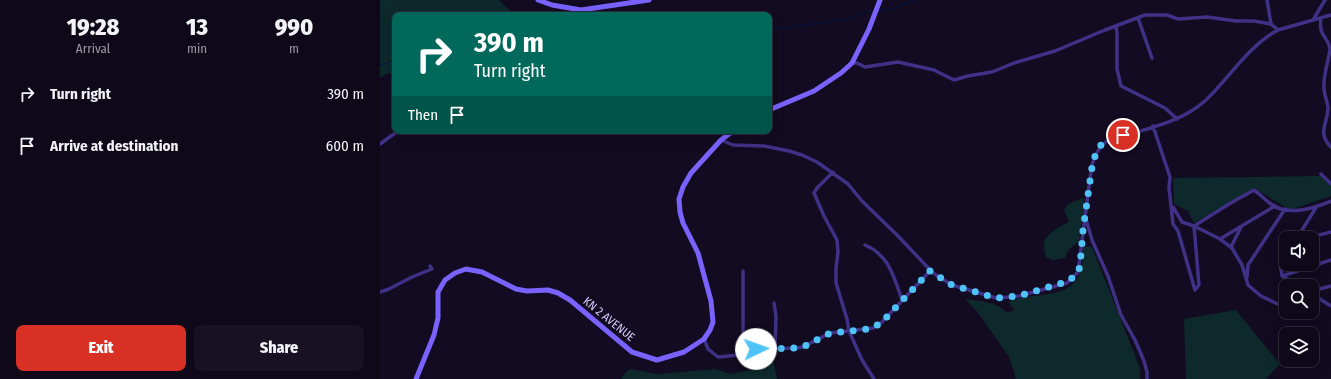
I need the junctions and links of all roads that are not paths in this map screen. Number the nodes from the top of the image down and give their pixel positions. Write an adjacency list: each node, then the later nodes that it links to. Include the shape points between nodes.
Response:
1 (538, 0): 2 (main road, via 581,10)
2 (649, 0)
3 (880, 0): 14 (main road, via 869,30)
4 (1267, 0): 10 (street)
5 (1325, 0): 9 (street)
6 (1331, 15): 8 (street)
7 (1138, 18): 10 (street, via 1145,15 1167,15 1178,19 1207,17); 11 (street); 13 (street)
8 (1321, 18): 9 (street); 22 (street, via 1320,31 1330,50 1324,87 1328,111 1323,135)
9 (1312, 20): 12 (street)
10 (1271, 24): 12 (street)
11 (1116, 26): 14 (street, via 1055,51 992,72 957,80 934,70 898,62 865,68); 16 (street, via 1117,68 1121,86 1165,108)
12 (1278, 30): 16 (street, via 1256,45 1206,100)
13 (1152, 58)
14 (852, 63): 15 (main road, via 814,90)
15 (772, 109)
16 (1177, 119): 17 (street)
17 (1153, 126): 27 (street, via 1170,177); 31 (street, via 1108,140 1101,145 1093,160)
18 (394, 134): 21 (street)
19 (729, 134): 20 (main road)
20 (721, 140): 23 (street, via 729,144 764,146 802,155); 57 (main road, via 691,173 679,199 682,218 698,253 711,301 713,322)
21 (380, 144)
22 (1331, 147)
23 (832, 172): 42 (street, via 848,184); 56 (street, via 814,193 837,240 836,283)
24 (1321, 174): 25 (street)
25 (1331, 184)
26 (1331, 201): 29 (street)
27 (1172, 206): 32 (street, via 1182,222); 32 (street, via 1173,224 1178,231 1195,290 1199,285)
28 (1275, 206): 30 (street); 32 (street, via 1254,190); 33 (street)
29 (1317, 206): 30 (street, via 1294,211); 34 (street)
30 (1285, 209): 46 (street, via 1248,266)
31 (1085, 215): 42 (street, via 1079,270 1067,283 1019,296 996,298 952,285); 62 (street, via 1121,315 1144,361)
32 (1194, 226): 37 (street)
33 (1242, 226): 37 (street); 39 (street)
34 (1301, 231)
35 (1331, 232): 36 (street)
36 (1319, 235)
37 (1220, 239): 39 (street)
38 (865, 245): 52 (street, via 875,249 891,269)
39 (1231, 247): 46 (street, via 1242,264)
40 (1331, 260): 45 (street)
41 (430, 266): 50 (street, via 432,269)
42 (930, 271): 52 (street)
43 (1281, 271): 45 (street)
44 (743, 272): 59 (street)
45 (1282, 276): 47 (street)
46 (1246, 279): 54 (street, via 1248,285 1261,296)
47 (1287, 279)
48 (1331, 286): 49 (street)
49 (1319, 289)
50 (380, 292)
51 (1319, 298): 55 (street)
52 (902, 300): 56 (street, via 876,326)
53 (774, 303): 58 (street)
54 (1279, 305)
55 (1331, 306)
56 (849, 331): 58 (street, via 830,333 803,347); 61 (street)
57 (704, 339): 59 (street, via 708,349 718,357 732,356); 60 (main road, KN 2 AVENUE, via 684,352 657,360 632,352 570,300 558,293 548,290 516,289 482,272 466,270 455,273 445,280 438,292 438,318 432,344)
58 (775, 348): 59 (street)
59 (744, 351)
60 (416, 379)
61 (874, 379)
62 (1147, 379)

